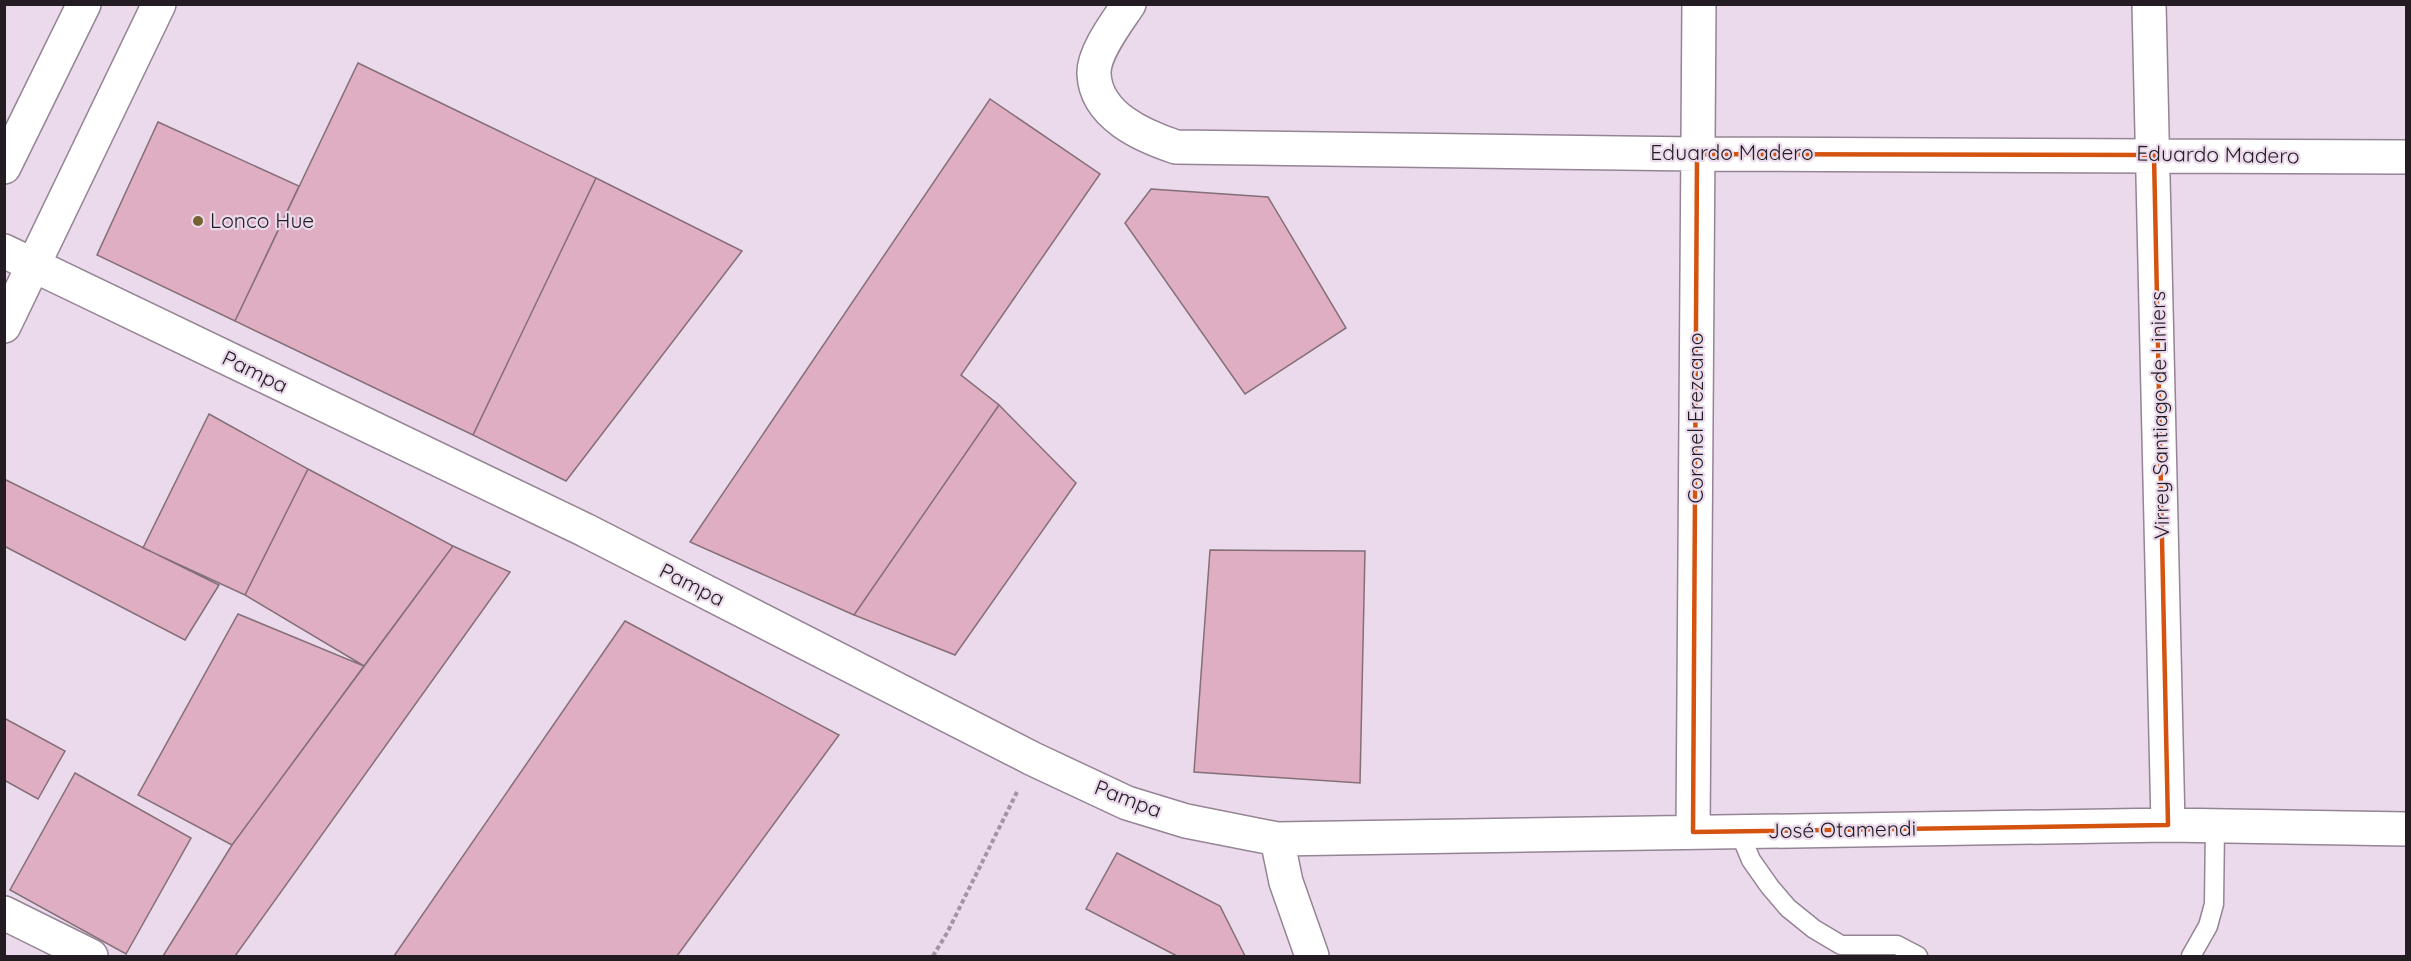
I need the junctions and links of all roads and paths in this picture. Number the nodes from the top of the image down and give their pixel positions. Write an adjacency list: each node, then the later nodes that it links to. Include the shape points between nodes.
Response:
1 (84, 4): 9 (street)
2 (159, 4): 11 (street)
3 (1129, 4): 6 (street, Eduardo Madero, via 1106,38 1094,73 1097,90 1110,111 1142,136 1176,147)
4 (1699, 4): 6 (street, Coronel Erezcano)
5 (2149, 4): 7 (street, Virrey Santiago de Liniers)
6 (1697, 154): 7 (street, Eduardo Madero); 18 (street, Coronel Erezcano)
7 (2154, 154): 8 (street, Eduardo Madero); 14 (street, Virrey Santiago de Liniers)
8 (2406, 157)
9 (4, 168)
10 (4, 251): 11 (street, Pampa)
11 (34, 266): 12 (street); 13 (street, Pampa, via 585,530)
12 (4, 326)
13 (1033, 759): 19 (street, Pampa, via 1127,803 1186,821); 22 (path)
14 (2168, 825): 15 (street, José Otamendi); 17 (street, José Otamendi)
15 (2216, 826): 16 (street, José Otamendi); 25 (lane, via 2214,904 2208,926)
16 (2406, 829)
17 (1739, 831): 18 (street, José Otamendi); 24 (lane, via 1770,887 1788,908 1814,928 1841,945 1897,945)
18 (1694, 832): 19 (street, José Otamendi)
19 (1277, 838): 23 (street, via 1289,892)
20 (4, 913): 21 (street)
21 (91, 957)
22 (933, 957)
23 (1312, 957)
24 (1918, 957)
25 (2191, 957)

